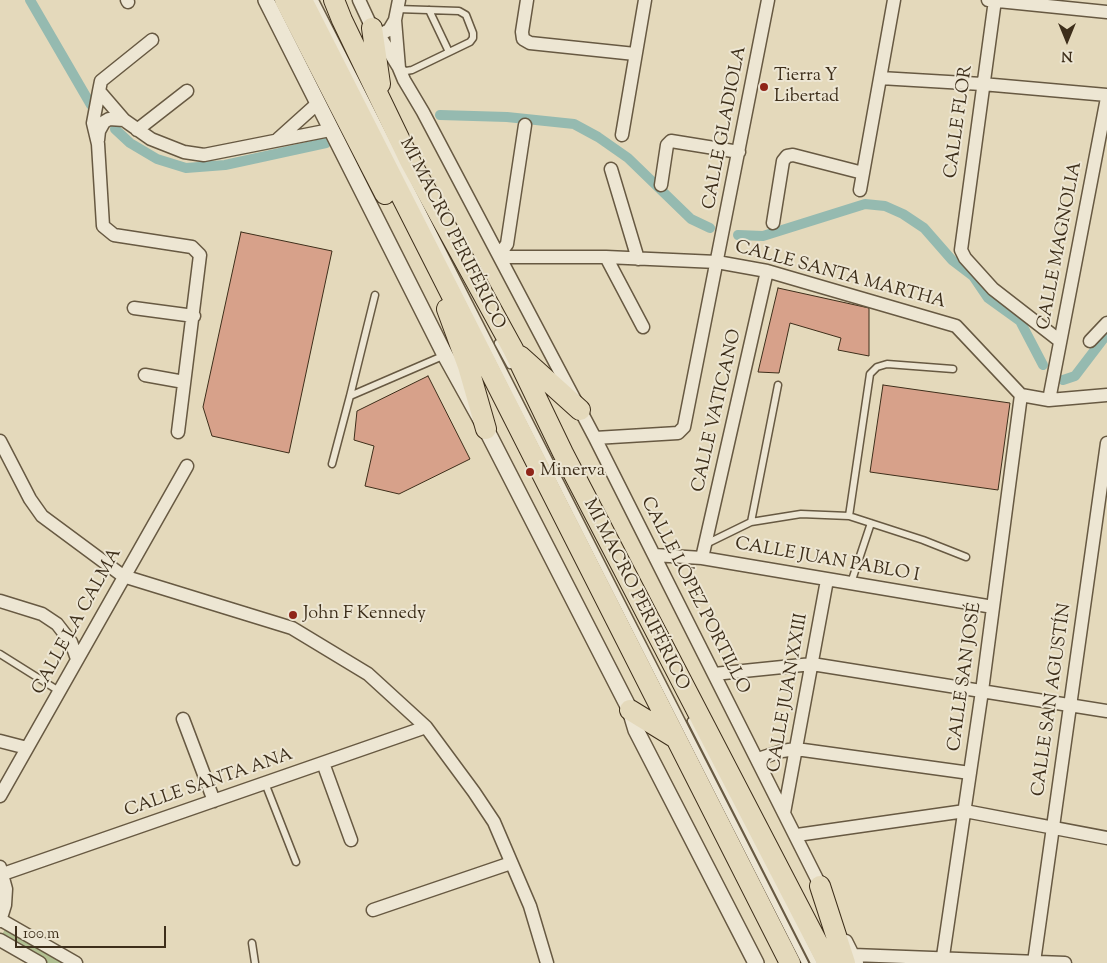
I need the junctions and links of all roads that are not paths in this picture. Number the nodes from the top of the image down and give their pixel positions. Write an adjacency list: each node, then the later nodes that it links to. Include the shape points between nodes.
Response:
1 (266, 0): 27 (street)
2 (285, 0): 49 (highway)
3 (302, 0): 73 (highway)
4 (315, 0): 134 (lane, MI MACRO PERIFÉRICO)
5 (359, 0): 16 (street, CALLE LÓPEZ PORTILLO)
6 (527, 0): 19 (street, via 523,39 530,43)
7 (645, 0): 19 (street)
8 (768, 0): 35 (street, CALLE GLADIOLA)
9 (894, 0): 21 (street)
10 (992, 0): 12 (street); 22 (street, CALLE FLOR)
11 (331, 3): 26 (highway); 47 (lane, MI MACRO PERIFÉRICO)
12 (1080, 4): 15 (street)
13 (397, 9): 14 (lane); 16 (street, via 387,32); 20 (street)
14 (430, 10): 18 (lane); 18 (lane, via 459,11 466,15 473,38)
15 (1107, 12)
16 (375, 32): 20 (street, CALLE LÓPEZ PORTILLO); 26 (highway)
17 (152, 40): 24 (street, via 101,81)
18 (449, 52): 20 (lane, via 406,72)
19 (635, 54): 32 (street)
20 (399, 68): 41 (street, CALLE LÓPEZ PORTILLO)
21 (880, 78): 22 (street); 37 (street)
22 (982, 84): 25 (street); 54 (street, CALLE FLOR, via 961,250 994,289)
23 (187, 91): 30 (street)
24 (99, 92): 28 (street); 34 (street, via 94,123)
25 (1107, 97): 54 (street, CALLE MAGNOLIA)
26 (382, 101): 55 (highway)
27 (318, 103): 31 (street); 33 (street)
28 (124, 120): 30 (street); 34 (street, via 104,122)
29 (525, 124): 41 (street, via 507,244)
30 (137, 130): 33 (street, via 170,147 204,155)
31 (330, 130): 33 (street); 56 (street)
32 (622, 135)
33 (278, 139)
34 (98, 144): 50 (street, via 102,217 106,229 118,236 188,246 198,252 201,259)
35 (739, 152): 38 (street, via 669,142); 44 (street, CALLE GLADIOLA)
36 (610, 169): 43 (street)
37 (863, 172): 39 (street); 40 (street, via 787,156 783,161)
38 (661, 185)
39 (860, 190)
40 (773, 223)
41 (499, 256): 42 (street, CALLE SANTA MARTHA); 66 (street, CALLE LÓPEZ PORTILLO)
42 (606, 257): 43 (street, CALLE SANTA MARTHA); 52 (street)
43 (638, 259): 44 (street, CALLE SANTA MARTHA)
44 (717, 262): 45 (street, CALLE SANTA MARTHA); 70 (street, CALLE GLADIOLA, via 682,430)
45 (767, 271): 62 (street, CALLE SANTA MARTHA, via 956,326); 80 (street, CALLE VATICANO)
46 (375, 295): 64 (lane)
47 (474, 295)
48 (134, 308): 50 (street)
49 (446, 309): 67 (highway, via 468,366); 73 (highway, via 512,430)
50 (194, 316): 60 (street)
51 (1107, 324): 53 (street)
52 (643, 328)
53 (1090, 340)
54 (1060, 341): 65 (street, CALLE MAGNOLIA)
55 (505, 344): 59 (lane, MI MACRO PERIFÉRICO); 66 (highway); 136 (highway)
56 (445, 355): 64 (lane); 67 (street)
57 (952, 369): 77 (lane, via 887,364 876,367 870,374)
58 (146, 375): 60 (street)
59 (515, 375)
60 (184, 382): 68 (street)
61 (778, 385): 78 (lane)
62 (1020, 395): 65 (street); 88 (street, CALLE SAN JOSÉ)
63 (1107, 395): 65 (street)
64 (350, 396): 74 (lane)
65 (1049, 400)
66 (580, 410): 70 (street, CALLE LÓPEZ PORTILLO)
67 (486, 429): 96 (street)
68 (178, 432)
69 (547, 438): 76 (lane, MI MACRO PERIFÉRICO)
70 (595, 438): 81 (street, CALLE LÓPEZ PORTILLO)
71 (0, 441): 84 (street, via 42,516)
72 (1107, 443): 95 (street, CALLE SAN AGUSTÍN)
73 (530, 449): 101 (highway)
74 (332, 464)
75 (187, 466): 84 (street, CALLE LA CALMA)
76 (583, 509)
77 (849, 516): 78 (lane, via 801,514); 79 (lane)
78 (751, 522): 80 (lane)
79 (870, 523): 82 (lane); 86 (lane)
80 (705, 544): 83 (street, CALLE VATICANO)
81 (654, 555): 83 (street, CALLE JUAN PABLO I); 92 (street, CALLE LÓPEZ PORTILLO)
82 (966, 557)
83 (702, 558): 85 (street, CALLE JUAN PABLO I)
84 (123, 576): 90 (street, CALLE LA CALMA); 100 (street, via 292,628 368,674)
85 (827, 580): 86 (street, CALLE JUAN PABLO I); 91 (street, CALLE JUAN XXIII)
86 (851, 584): 88 (street, CALLE JUAN PABLO I)
87 (0, 601): 90 (street, via 42,614 57,624 71,642)
88 (994, 607): 94 (street, CALLE SAN JOSÉ)
89 (0, 654): 93 (lane)
90 (77, 659): 93 (street, CALLE LA CALMA)
91 (812, 664): 92 (street); 94 (street); 104 (street, CALLE JUAN XXIII)
92 (714, 674): 105 (street, CALLE LÓPEZ PORTILLO)
93 (59, 691): 103 (street, CALLE LA CALMA)
94 (982, 691): 95 (street); 107 (street, CALLE SAN JOSÉ)
95 (1070, 705): 97 (street); 113 (street, CALLE SAN AGUSTÍN)
96 (630, 710): 101 (highway); 132 (street, via 636,730)
97 (1107, 711)
98 (687, 714): 135 (lane, MI MACRO PERIFÉRICO)
99 (183, 719): 110 (street)
100 (426, 727): 106 (street, CALLE SANTA ANA); 118 (street, via 494,822)
101 (674, 737): 133 (highway)
102 (0, 741): 103 (street)
103 (27, 748): 109 (street, CALLE LA CALMA)
104 (796, 749): 105 (street); 107 (street); 112 (street, CALLE JUAN XXIII)
105 (758, 759): 112 (street, CALLE LÓPEZ PORTILLO)
106 (323, 763): 108 (street, CALLE SANTA ANA); 116 (street)
107 (970, 774): 111 (street, CALLE SAN JOSÉ)
108 (265, 783): 110 (street, CALLE SANTA ANA); 117 (lane)
109 (0, 796)
110 (214, 801): 119 (street, CALLE SANTA ANA)
111 (965, 811): 113 (street); 114 (street); 126 (street, CALLE SAN JOSÉ)
112 (784, 813): 114 (street, CALLE LÓPEZ PORTILLO)
113 (1052, 829): 115 (street); 127 (street, CALLE SAN AGUSTÍN)
114 (797, 835): 120 (street, CALLE LÓPEZ PORTILLO)
115 (1107, 838)
116 (351, 840)
117 (296, 862)
118 (512, 863): 121 (street); 131 (street, via 530,906)
119 (2, 870): 122 (street, via 6,905)
120 (820, 886): 125 (highway)
121 (373, 910)
122 (0, 921): 129 (street)
123 (0, 940): 128 (street)
124 (252, 943): 130 (lane)
125 (852, 960): 126 (street)
126 (942, 961): 127 (street)
127 (1040, 962): 137 (street)
128 (40, 963)
129 (76, 963)
130 (255, 963)
131 (547, 963)
132 (756, 963)
133 (790, 963)
134 (805, 963)
135 (814, 963)
136 (828, 963)
137 (1065, 963)

